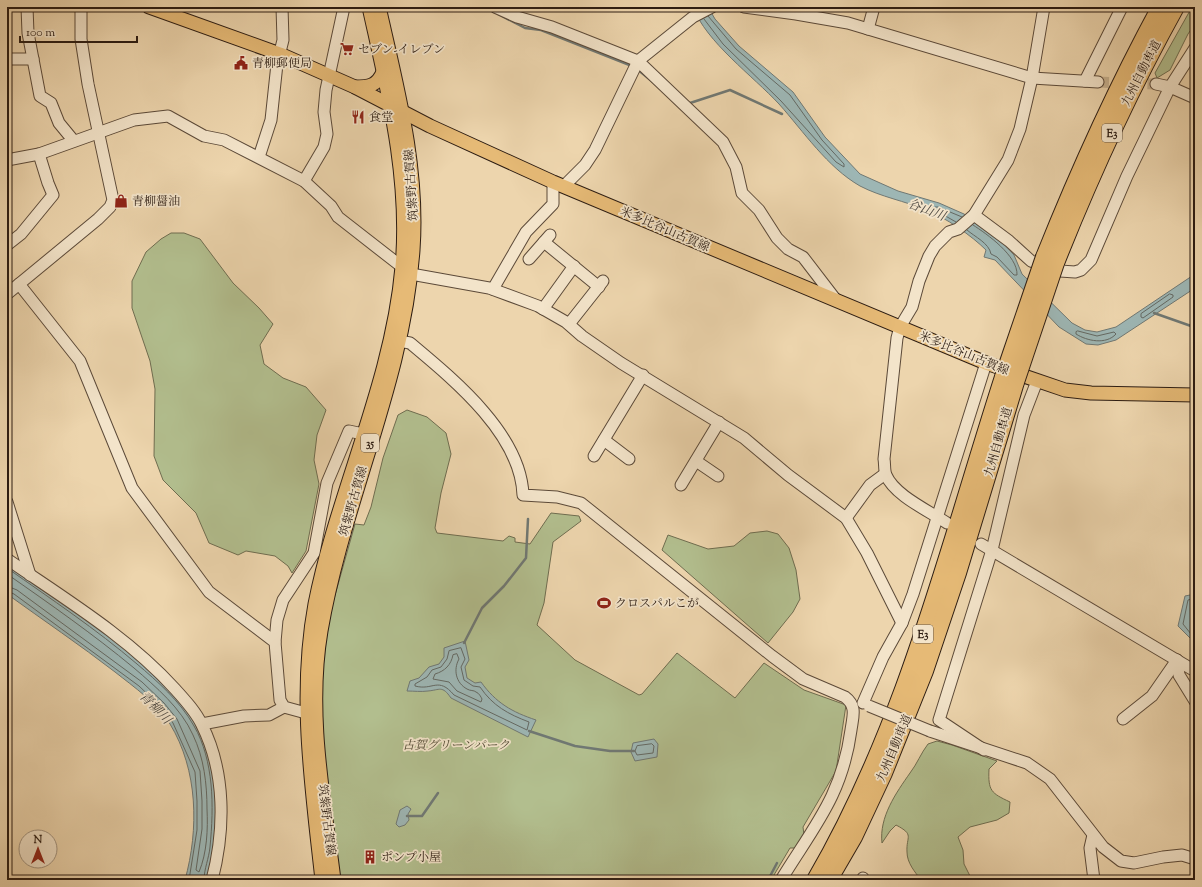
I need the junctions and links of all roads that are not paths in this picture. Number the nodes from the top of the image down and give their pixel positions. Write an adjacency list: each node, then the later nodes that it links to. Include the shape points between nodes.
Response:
1 (27, 7): 20 (street, via 28,33)
2 (81, 7): 36 (street, via 81,39)
3 (149, 7): 19 (main road, 米多比谷山古賀線)
4 (282, 7): 19 (street, via 283,40)
5 (344, 7): 25 (street)
6 (369, 7): 24 (main road, 筑紫野古賀線 / 35)
7 (379, 7): 34 (main road, 筑紫野古賀線 / 35)
8 (495, 7): 22 (street)
9 (712, 7): 22 (street, via 694,17)
10 (744, 7): 17 (street, via 796,14)
11 (874, 7): 17 (street)
12 (1044, 7): 26 (street)
13 (1122, 7): 27 (street)
14 (1155, 7): 23 (highway)
15 (1160, 7): 23 (highway, 九州自動車道 / E3)
16 (1176, 7): 47 (highway, 九州自動車道 / E3)
17 (868, 29): 26 (street)
18 (1195, 48): 31 (street)
19 (280, 54): 25 (main road, 米多比谷山古賀線); 40 (street, via 271,120)
20 (34, 58): 21 (street); 37 (street, via 40,96 51,103 59,123)
21 (7, 59)
22 (638, 61): 43 (street, via 595,150 585,165); 53 (street, via 723,142 736,167 742,192 759,210 777,238 788,249 803,257)
23 (1130, 64): 47 (highway, 九州自動車道 / E3, via 1072,187)
24 (383, 72): 30 (main road, via 378,83); 33 (main road, 筑紫野古賀線 / 35)
25 (330, 76): 30 (main road, 米多比谷山古賀線); 42 (street, via 324,112 324,147)
26 (1032, 78): 27 (street); 44 (street, via 1020,129 1008,160)
27 (1085, 81): 28 (street)
28 (1098, 82)
29 (1156, 84): 31 (street)
30 (355, 87): 33 (main road, 米多比谷山古賀線)
31 (1170, 87): 32 (street); 44 (street, via 1127,176 1096,250 1091,260 1080,270 1060,271 1031,261 1009,241)
32 (1195, 98)
33 (390, 104): 34 (main road, 米多比谷山古賀線); 49 (main road, 筑紫野古賀線 / 35, via 397,136)
34 (402, 112): 35 (main road, 米多比谷山古賀線); 38 (main road, 筑紫野古賀線 / 35)
35 (430, 126): 38 (main road, via 417,131 411,137); 43 (main road, 米多比谷山古賀線)
36 (99, 133): 37 (street, via 77,141); 40 (street, via 134,120 168,116 204,136 224,140); 50 (street, via 113,196 110,207)
37 (73, 140): 39 (street)
38 (408, 146): 49 (main road, 筑紫野古賀線 / 35, via 413,201)
39 (40, 154): 41 (street); 45 (street, via 54,195 21,234)
40 (259, 157): 42 (street)
41 (7, 160)
42 (304, 181): 49 (street, via 331,206 338,218)
43 (558, 184): 51 (street, via 553,204 526,232); 53 (main road, 米多比谷山古賀線)
44 (973, 216): 56 (street, via 958,229 949,232 928,256 912,307)
45 (7, 245)
46 (530, 260): 48 (street, via 547,238)
47 (1050, 260): 60 (highway, 九州自動車道 / E3, bridge)
48 (574, 266): 54 (street); 55 (street, via 601,284)
49 (406, 271): 51 (street); 57 (main road, 筑紫野古賀線 / 35); 64 (main road, 筑紫野古賀線 / 35)
50 (19, 284): 52 (street); 81 (street, via 80,361 132,488 209,592)
51 (493, 289): 54 (street)
52 (7, 294)
53 (836, 300): 56 (main road, 米多比谷山古賀線)
54 (544, 309): 55 (street)
55 (569, 324): 59 (street, via 582,336)
56 (900, 327): 58 (main road, 米多比谷山古賀線); 69 (street, via 884,459)
57 (399, 341): 85 (street, via 410,343 476,401 510,449 523,480 523,495 557,497 581,503 772,656 803,678); 95 (main road, 筑紫野古賀線 / 35, via 338,554 327,600 317,665 318,753)
58 (986, 363): 61 (main road, 米多比谷山古賀線); 73 (street)
59 (643, 375): 63 (street); 65 (street)
60 (1009, 380): 97 (highway, 九州自動車道 / E3, via 911,673 880,751); 98 (highway, 九州自動車道 / E3, via 958,573 920,683 874,796)
61 (1037, 381): 62 (main road, 米多比谷山古賀線, via 1065,390 1091,393); 77 (street, via 1024,415)
62 (1195, 395)
63 (719, 422): 68 (street); 74 (street, via 744,438 788,476)
64 (363, 434): 81 (street, via 350,431 327,482 314,553 283,600 277,620); 87 (main road, 筑紫野古賀線 / 35, via 316,602 307,661)
65 (604, 440): 66 (street); 67 (street)
66 (594, 456)
67 (629, 459)
68 (696, 461): 70 (street); 71 (street)
69 (885, 474): 73 (street, via 903,494); 74 (street, via 870,485)
70 (718, 476)
71 (681, 485)
72 (7, 502): 79 (street)
73 (937, 517): 75 (street); 80 (street)
74 (846, 518): 80 (street, via 867,553)
75 (947, 523)
76 (981, 544): 77 (street)
77 (992, 550): 82 (street); 90 (street, via 939,720)
78 (7, 559): 79 (street)
79 (30, 575): 89 (street, via 50,587 159,671 190,706)
80 (902, 623): 85 (street, via 883,657)
81 (276, 642): 86 (street, via 278,694)
82 (1177, 660): 83 (street); 84 (street, via 1179,675); 88 (street, via 1152,696)
83 (1195, 671)
84 (1195, 702)
85 (862, 705): 90 (street, bridge); 96 (street, via 840,781 822,818)
86 (284, 707): 87 (street); 89 (street, via 269,714)
87 (306, 713): 94 (main road, 筑紫野古賀線 / 35)
88 (1123, 719)
89 (202, 724): 93 (street, via 215,759 220,783 220,827)
90 (984, 750): 91 (street, via 1026,763 1050,779)
91 (1093, 835): 92 (street, via 1111,854 1128,863 1182,855); 99 (street, via 1090,848)
92 (1195, 859)
93 (212, 880)
94 (322, 880)
95 (334, 880)
96 (781, 880)
97 (815, 880)
98 (829, 880)
99 (1094, 880)

